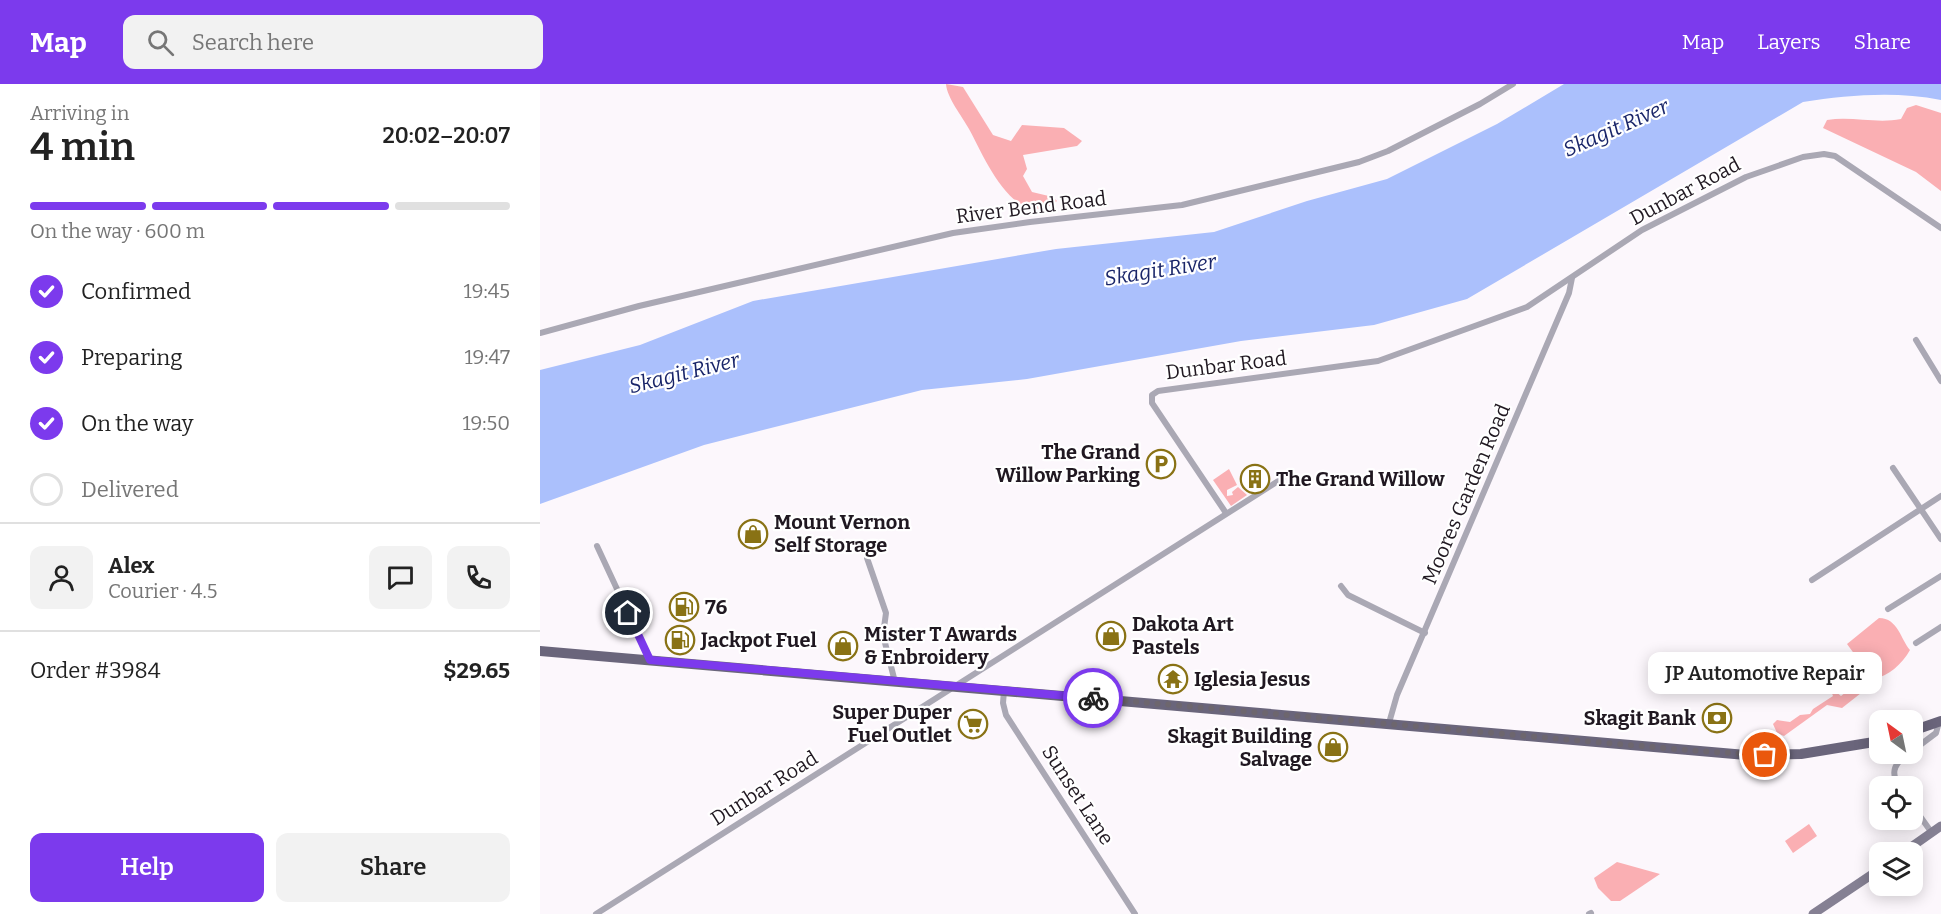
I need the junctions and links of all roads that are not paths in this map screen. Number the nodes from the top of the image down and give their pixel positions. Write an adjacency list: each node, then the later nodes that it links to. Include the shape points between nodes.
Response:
1 (1513, 84): 4 (street, River Bend Road, via 1389,151 1359,162 1182,205 953,233 645,304)
2 (1941, 228): 3 (street, Dunbar Road, via 1835,156 1813,155 1746,177 1642,230)
3 (1572, 278): 11 (street, Dunbar Road, via 1527,307 1378,361 1158,391 1152,395 1152,403); 20 (street, Moores Garden Road)
4 (540, 333)
5 (1916, 340): 6 (street)
6 (1941, 381)
7 (1893, 468): 10 (street)
8 (1283, 478): 11 (street)
9 (1941, 496): 10 (street)
10 (1921, 508): 12 (street); 16 (street)
11 (1226, 513): 25 (street, Dunbar Road)
12 (1941, 539)
13 (597, 546): 23 (street)
14 (867, 558): 24 (street, via 886,613 883,635)
15 (1941, 576): 18 (street)
16 (1812, 580)
17 (1341, 586): 20 (street, via 1348,595)
18 (1888, 609)
19 (1941, 627): 21 (street)
20 (1425, 633): 28 (street, Moores Garden Road)
21 (1916, 643)
22 (540, 651): 23 (main road)
23 (650, 660): 24 (main road)
24 (895, 682): 25 (main road)
25 (954, 687): 26 (main road); 39 (street, Dunbar Road)
26 (1004, 691): 28 (main road); 40 (street, Sunset Lane, via 1006,715)
27 (1940, 721): 29 (main road); 31 (street)
28 (1389, 723): 32 (main road, via 1698,751 1791,754)
29 (1923, 727)
30 (1941, 735): 31 (street)
31 (1928, 740): 33 (street)
32 (1869, 743)
33 (1923, 744)
34 (1923, 820): 36 (street)
35 (1941, 826): 36 (street)
36 (1932, 833): 37 (street)
37 (1919, 842)
38 (1869, 876): 41 (street)
39 (596, 914)
40 (1136, 914)
41 (1813, 914)

